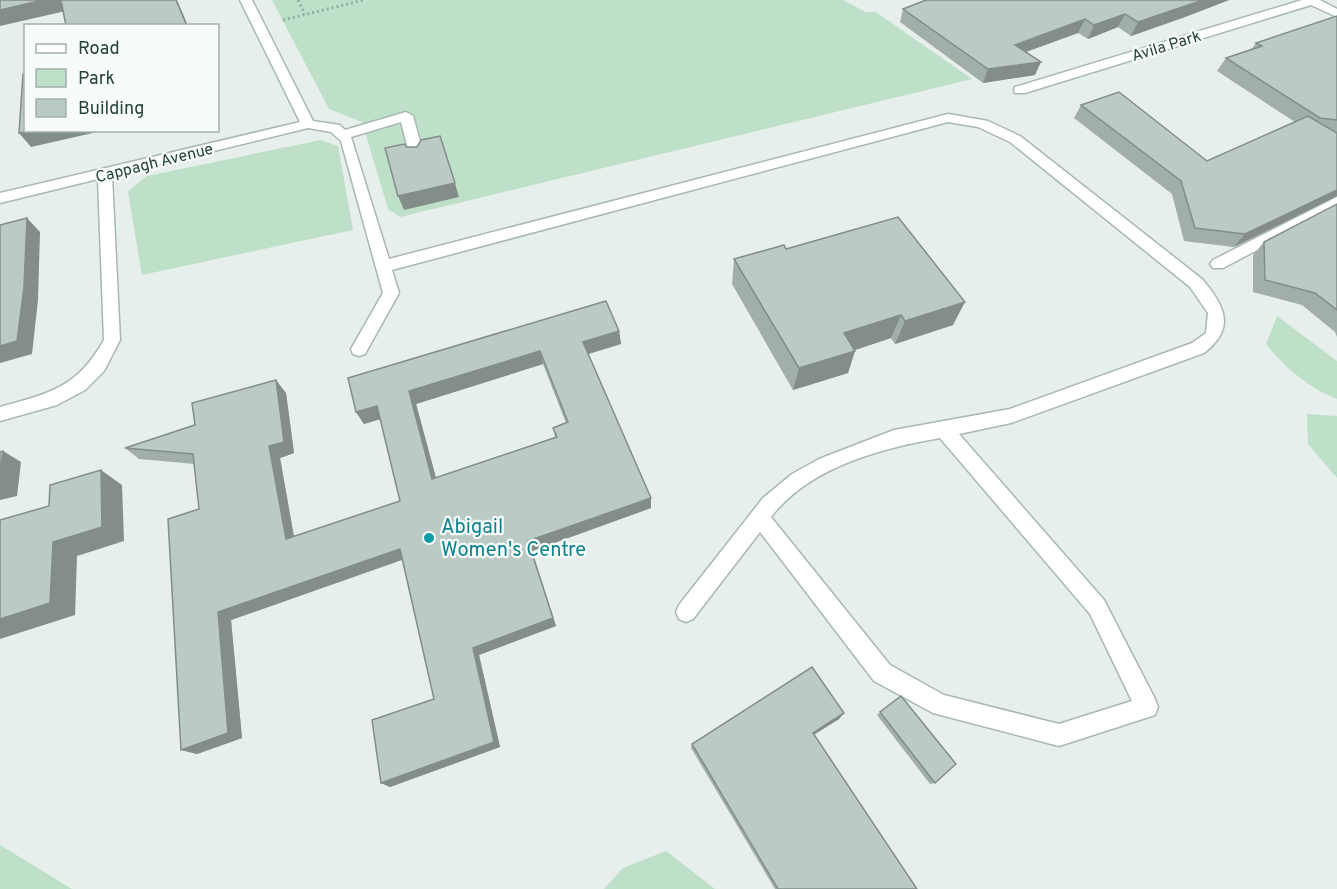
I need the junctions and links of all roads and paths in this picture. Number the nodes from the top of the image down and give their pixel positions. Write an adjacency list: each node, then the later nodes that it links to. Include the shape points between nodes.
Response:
1 (246, 0): 7 (street)
2 (298, 0): 5 (path)
3 (364, 0): 5 (path)
4 (1313, 1): 6 (street, Avila Park); 8 (street, Avila Park)
5 (305, 14): 7 (path)
6 (1337, 14)
7 (259, 27): 9 (street)
8 (1020, 90)
9 (308, 124): 10 (street, via 335,128); 12 (street, Cappagh Avenue)
10 (342, 135): 11 (street, via 406,116); 16 (street, via 347,140)
11 (417, 156)
12 (105, 174): 13 (street, Cappagh Avenue); 18 (street, via 112,340 98,366 79,385 51,400)
13 (0, 198)
14 (1337, 202): 15 (street)
15 (1218, 264)
16 (384, 266): 17 (street, via 391,293); 19 (street, via 948,118 986,123 1015,139 1196,283 1212,302 1217,319 1213,336 1198,348 1011,416)
17 (359, 349)
18 (0, 414)
19 (944, 430): 20 (street, via 894,438 825,465 799,480); 20 (street, via 1097,607 1147,707 1059,735 941,705 882,673)
20 (760, 517): 21 (street)
21 (686, 612)

